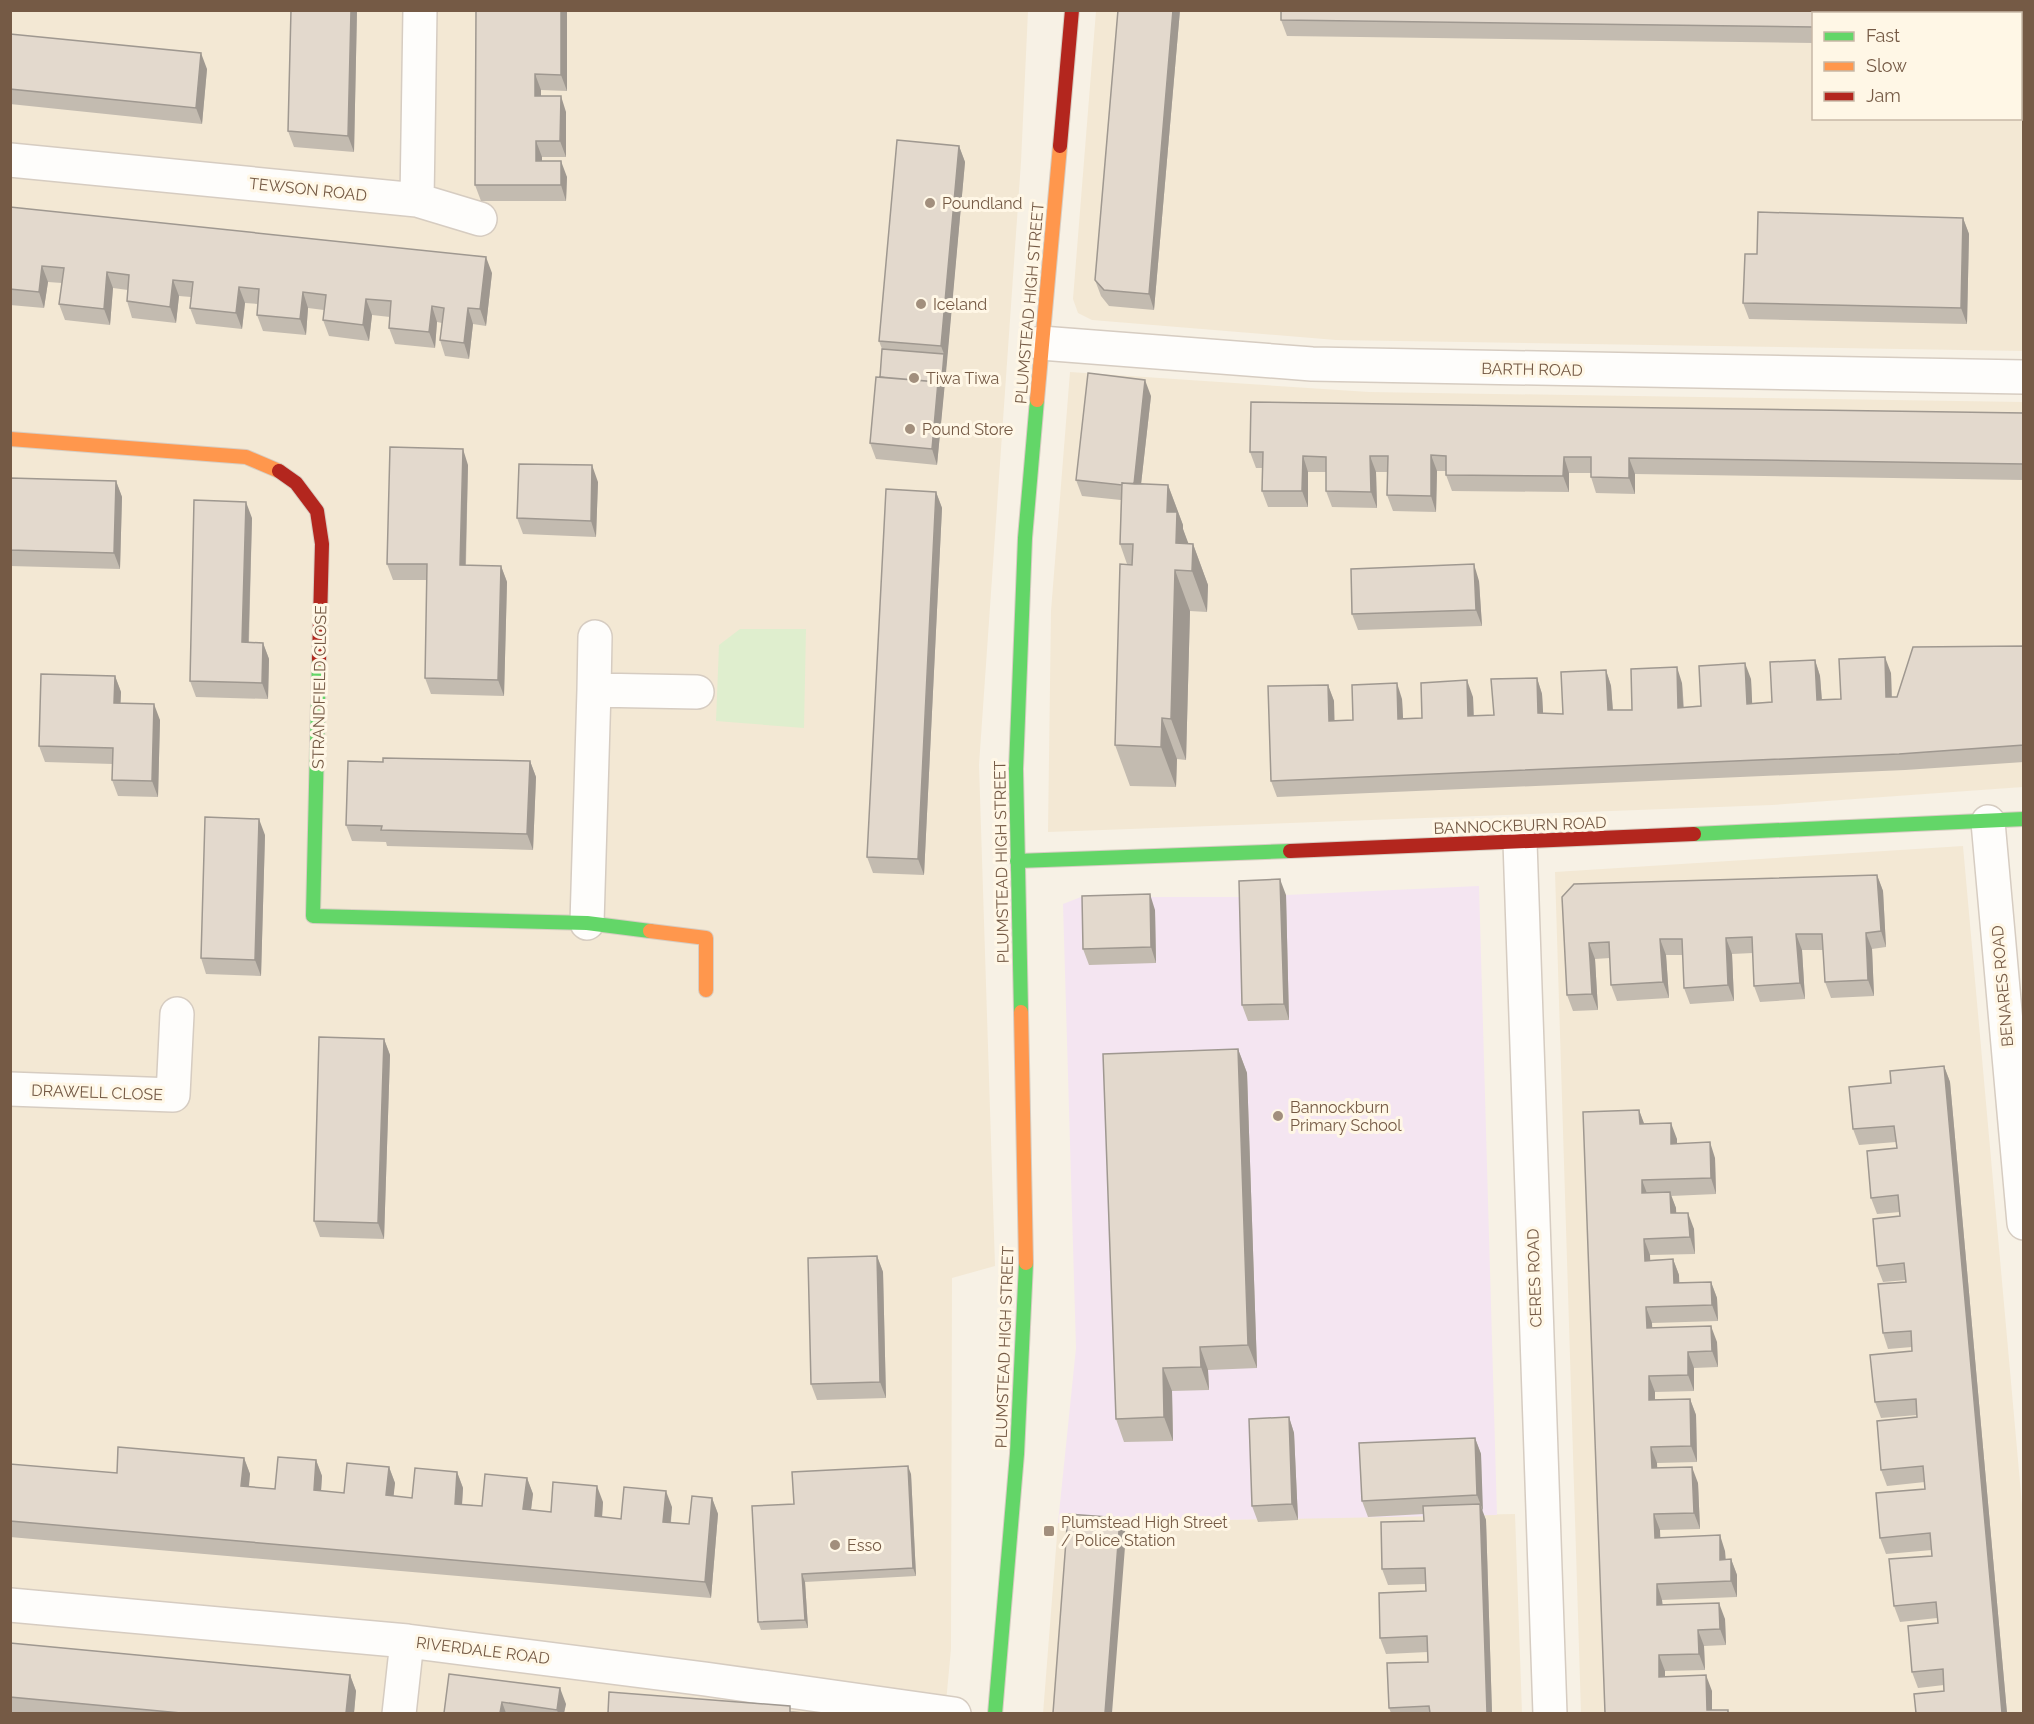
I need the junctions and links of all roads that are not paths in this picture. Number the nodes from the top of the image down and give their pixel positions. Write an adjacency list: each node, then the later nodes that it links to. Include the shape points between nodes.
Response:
1 (420, 10): 4 (street)
2 (1072, 10): 6 (street, PLUMSTEAD HIGH STREET)
3 (10, 160): 4 (street, TEWSON ROAD)
4 (417, 200): 5 (street, TEWSON ROAD)
5 (480, 219)
6 (1041, 343): 7 (street, BARTH ROAD, via 1312,364); 15 (street, PLUMSTEAD HIGH STREET, via 1025,538 1017,707)
7 (2024, 377)
8 (10, 439): 16 (street, STRANDFIELD CLOSE, via 246,457 273,467 296,483 317,511 322,544 313,916)
9 (595, 637): 10 (street)
10 (594, 690): 11 (street); 16 (street)
11 (697, 692)
12 (2024, 819): 13 (street, BANNOCKBURN ROAD)
13 (1988, 822): 14 (street, BANNOCKBURN ROAD); 20 (street, BENARES ROAD)
14 (1520, 842): 15 (street, BANNOCKBURN ROAD); 26 (street, CERES ROAD)
15 (1017, 861): 25 (street, PLUMSTEAD HIGH STREET, via 1026,1262 1017,1454)
16 (587, 923): 17 (street, STRANDFIELD CLOSE, via 706,938)
17 (706, 990)
18 (177, 1014): 19 (street, DRAWELL CLOSE, via 173,1095)
19 (10, 1089)
20 (2024, 1223)
21 (10, 1605): 22 (street, RIVERDALE ROAD)
22 (407, 1641): 23 (street); 24 (street, RIVERDALE ROAD)
23 (399, 1713)
24 (954, 1713)
25 (995, 1713)
26 (1550, 1713)

